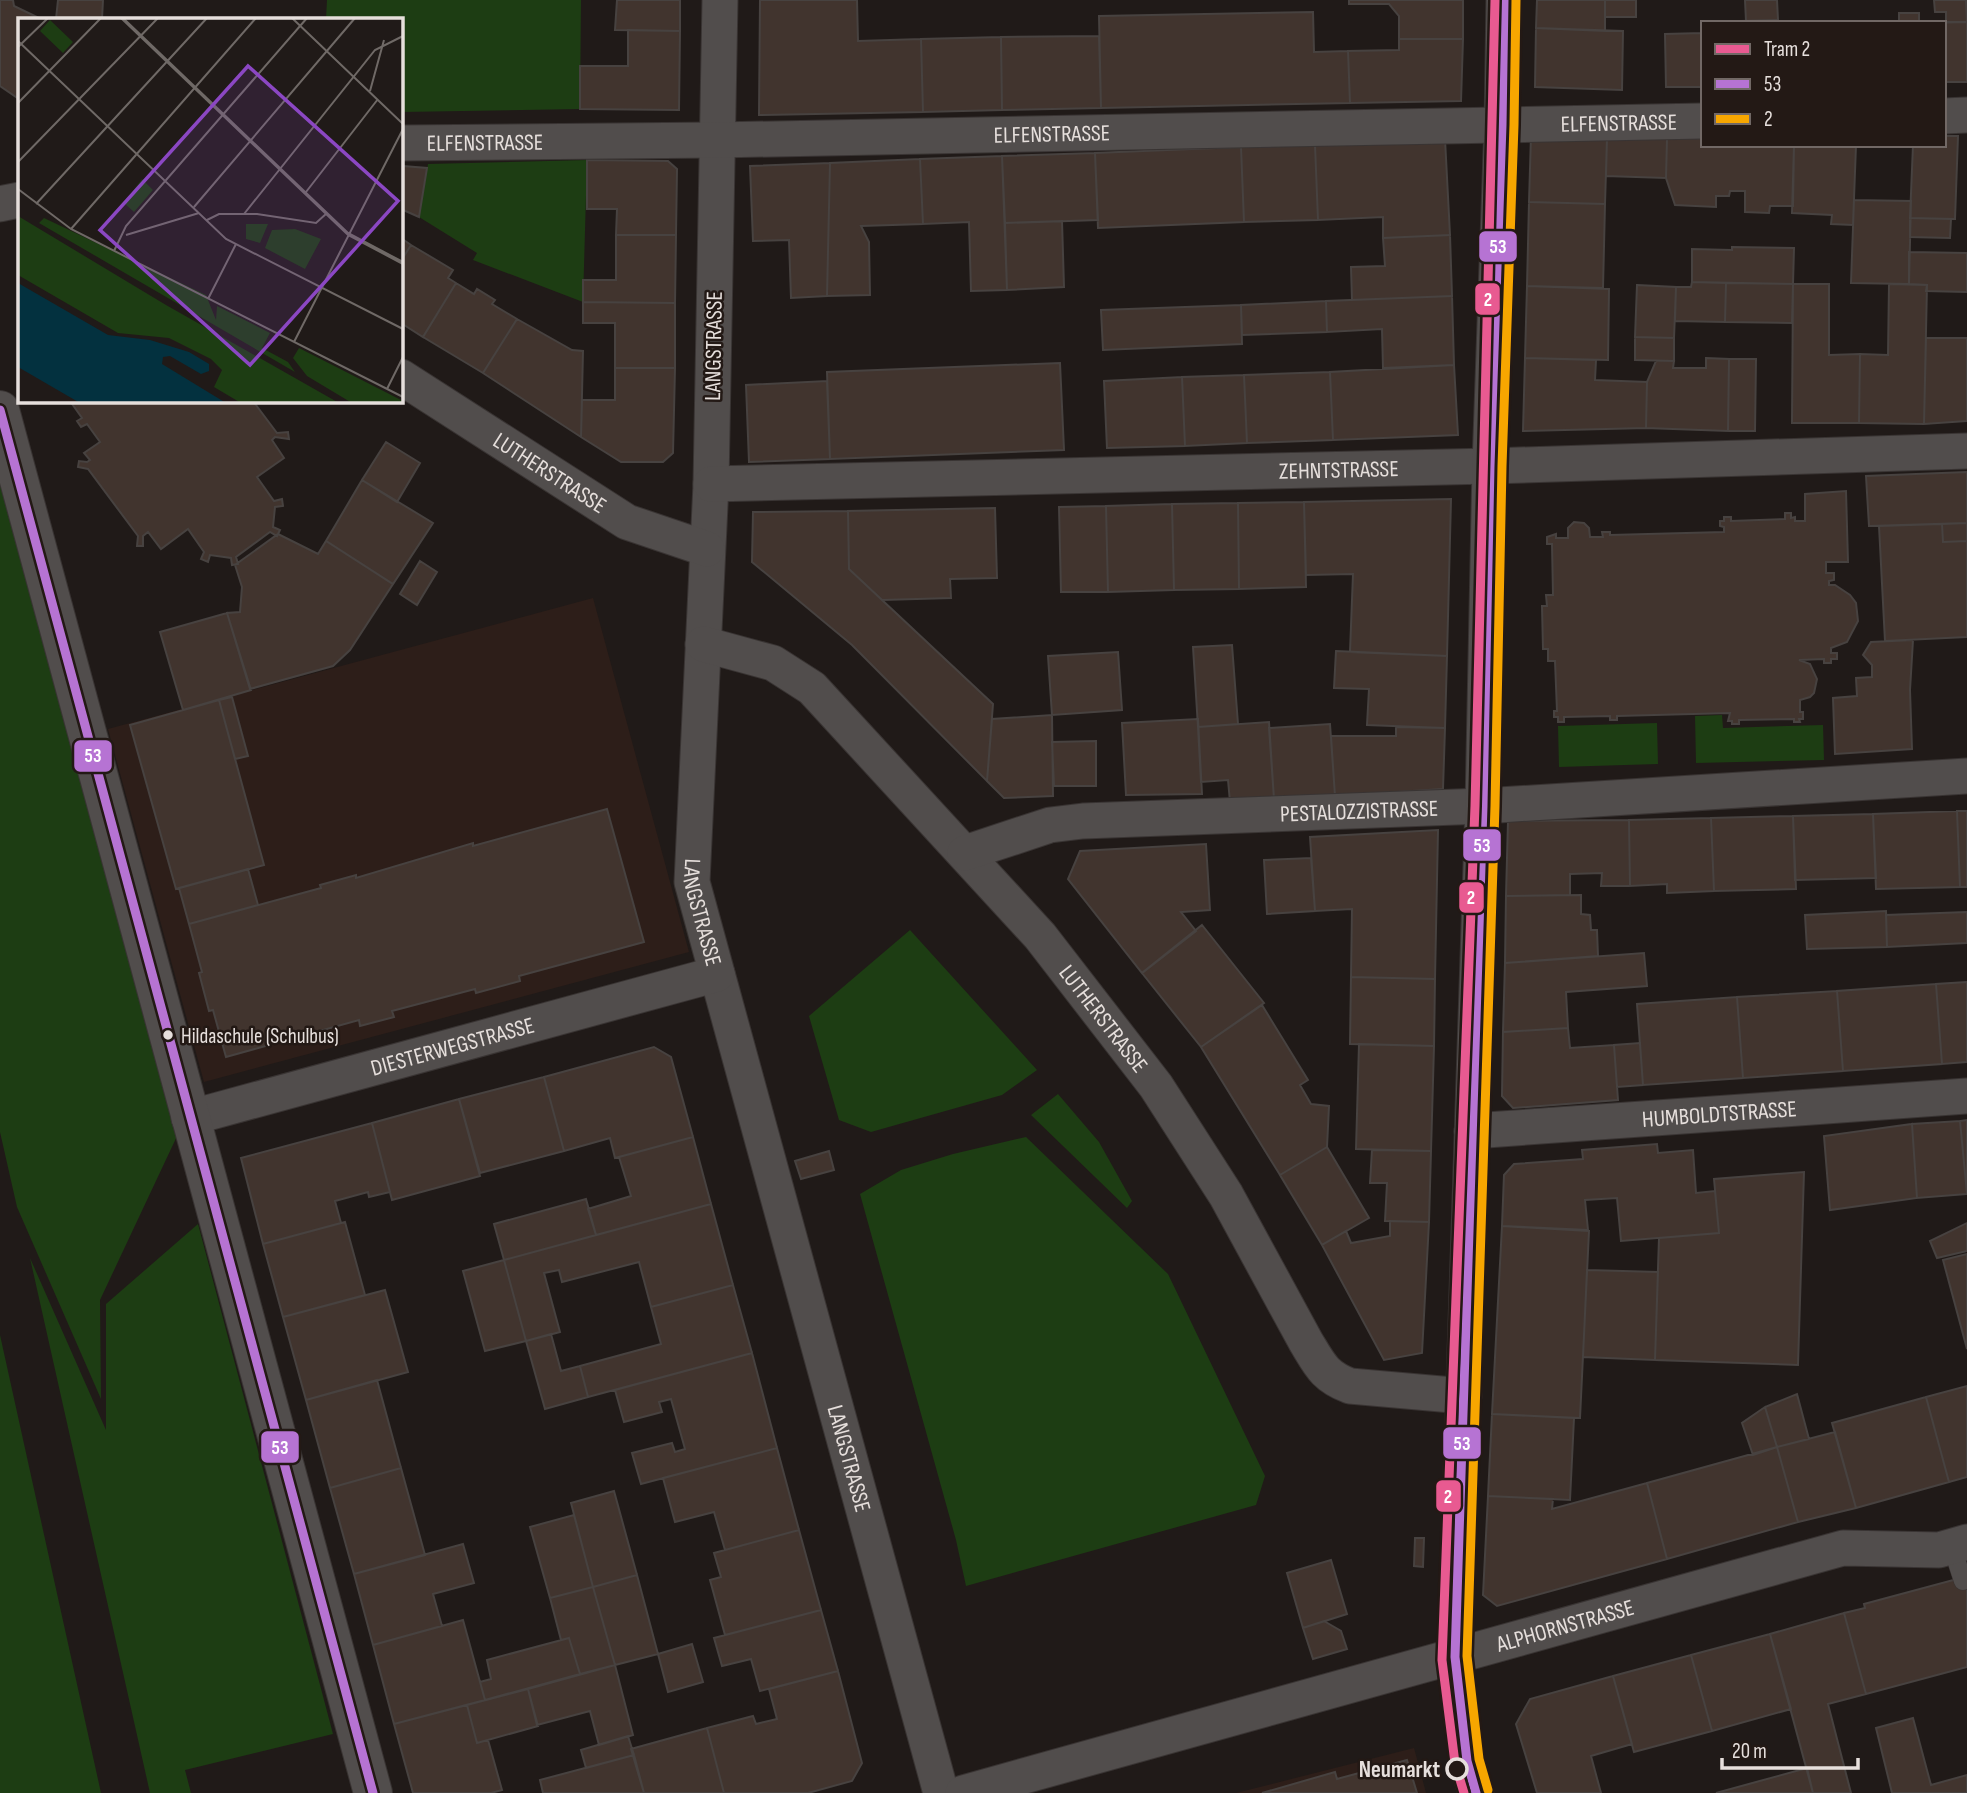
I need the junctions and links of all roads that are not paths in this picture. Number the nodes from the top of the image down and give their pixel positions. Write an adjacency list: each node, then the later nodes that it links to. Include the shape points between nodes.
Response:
1 (720, 0): 7 (street, LANGSTRASSE)
2 (1504, 0): 6 (street)
3 (1967, 115): 4 (street)
4 (1946, 116)
5 (1701, 121): 6 (street, ELFENSTRASSE)
6 (1502, 125): 7 (street, ELFENSTRASSE); 14 (street)
7 (717, 140): 8 (street, ELFENSTRASSE); 15 (street, LANGSTRASSE)
8 (402, 143)
9 (18, 200): 10 (street)
10 (0, 204)
11 (402, 378): 16 (street, LUTHERSTRASSE, via 627,522)
12 (0, 410): 23 (street)
13 (1967, 451): 14 (street, ZEHNTSTRASSE)
14 (1490, 466): 15 (street, ZEHNTSTRASSE); 19 (street)
15 (710, 484): 16 (street, LANGSTRASSE)
16 (708, 549): 17 (street, LANGSTRASSE)
17 (703, 644): 20 (street, LUTHERSTRASSE, via 773,663 812,688); 21 (street, LANGSTRASSE, via 692,882)
18 (1967, 776): 19 (street, PESTALOZZISTRASSE)
19 (1483, 806): 20 (street, PESTALOZZISTRASSE, via 1083,821 1050,825); 24 (street)
20 (965, 852): 25 (street, LUTHERSTRASSE, via 1040,936 1156,1086 1226,1195 1319,1365 1332,1379 1350,1386)
21 (717, 974): 23 (street, DIESTERWEGSTRASSE); 30 (street, LANGSTRASSE)
22 (1967, 1096): 24 (street, HUMBOLDTSTRASSE)
23 (189, 1118): 29 (street)
24 (1472, 1131): 25 (street)
25 (1464, 1396): 28 (street)
26 (1960, 1545): 27 (lane); 28 (street, ALPHORNSTRASSE, via 1843,1548)
27 (1963, 1581)
28 (1455, 1657): 31 (street, ALPHORNSTRASSE); 32 (street, via 1467,1761)
29 (373, 1793)
30 (941, 1793)
31 (963, 1793)
32 (1476, 1793)

